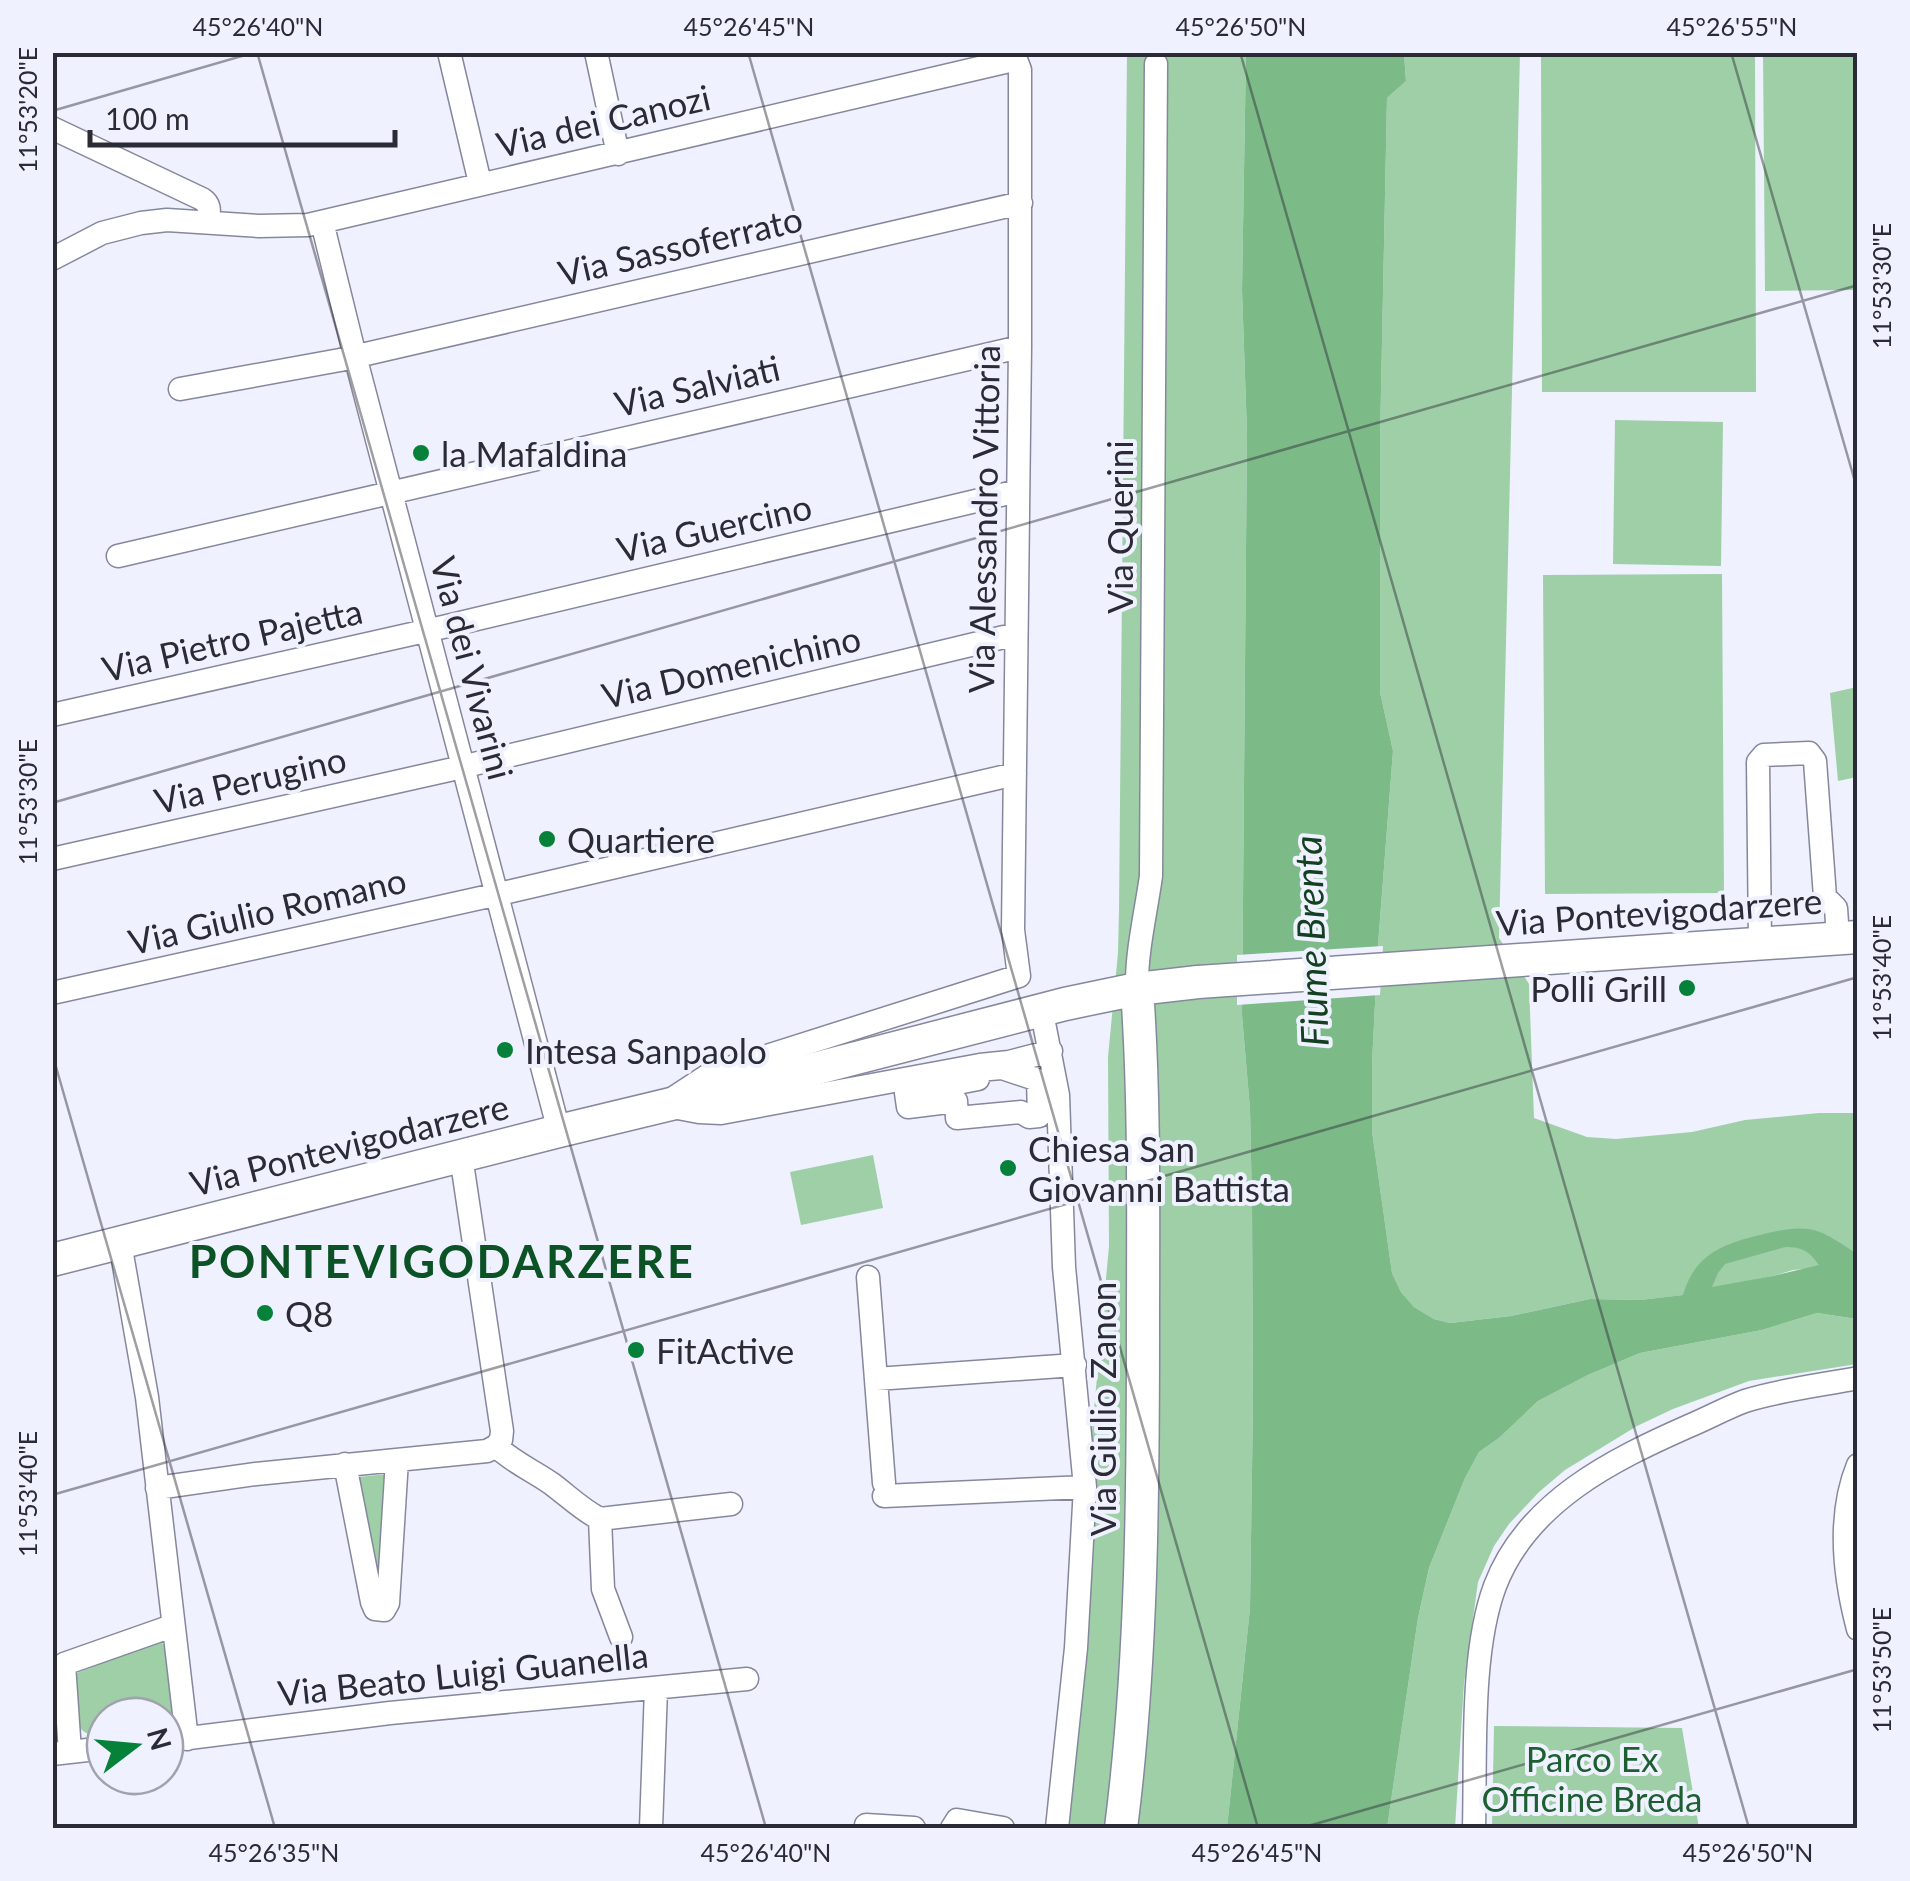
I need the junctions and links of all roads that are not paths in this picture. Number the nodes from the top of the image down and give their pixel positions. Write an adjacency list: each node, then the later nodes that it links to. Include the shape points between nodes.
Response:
1 (449, 52): 7 (street)
2 (596, 52): 6 (street)
3 (1017, 62): 6 (street, Via dei Canozi); 8 (street, Via Alessandro Vittoria)
4 (1156, 64): 28 (street, Via Querini, via 1152,860 1137,965)
5 (52, 128): 9 (street, via 202,199)
6 (618, 154): 7 (street, Via dei Canozi)
7 (480, 183): 10 (street, Via dei Canozi)
8 (1021, 203): 12 (street, Via Alessandro Vittoria); 13 (street, Via Sassoferrato)
9 (208, 222): 10 (street, Via dei Canozi); 11 (street, Via dei Canozi, via 141,222 102,233)
10 (322, 222): 13 (street, Via dei Vivarini)
11 (52, 260)
12 (1020, 347): 15 (street, Via Alessandro Vittoria); 16 (street, Via Salviati)
13 (354, 356): 14 (street, Via Sassoferrato); 16 (street, Via dei Vivarini)
14 (180, 390)
15 (1018, 491): 18 (street, Via Guercino); 19 (street, Via Alessandro Vittoria)
16 (390, 492): 17 (street, Via Salviati); 18 (street, Via dei Vivarini)
17 (118, 556)
18 (427, 631): 20 (street, Via Pietro Pajetta); 21 (street, Via dei Vivarini)
19 (1016, 640): 21 (street, Via Domenichino, via 1004,637); 22 (street, Via Alessandro Vittoria)
20 (52, 715)
21 (463, 766): 23 (street, Via Perugino); 24 (street, Via dei Vivarini)
22 (1015, 774): 24 (street, Via Giulio Romano); 27 (street, Via Alessandro Vittoria, via 1013,930)
23 (52, 859)
24 (497, 894): 29 (street, Via Giulio Romano); 37 (street, Via dei Vivarini)
25 (1848, 938): 26 (main road, Via Pontevigodarzere); 26 (street, via 1825,897 1809,752 1764,755 1758,762)
26 (1760, 943): 28 (main road, Via Pontevigodarzere)
27 (1019, 976): 30 (street, via 1028,978); 35 (street, Via Pontevigodarzere, via 710,1074)
28 (1150, 987): 35 (main road, Via Pontevigodarzere); 67 (main road, Via Giulio Zanon, via 1138,1644)
29 (52, 994)
30 (1036, 997)
31 (1044, 1023): 32 (street, Via Giulio Zanon)
32 (1051, 1052): 33 (street, Via Pontevigodarzere); 34 (street, Via Giulio Zanon)
33 (1009, 1062): 34 (street, via 1044,1077); 35 (street, Via Pontevigodarzere, via 721,1113)
34 (1058, 1095): 42 (street, Via Giulio Zanon)
35 (664, 1105): 37 (main road, Via Pontevigodarzere)
36 (908, 1107): 36 (street, via 956,1101 958,1118 1040,1116 1038,1080 1002,1068 977,1070 978,1079 906,1092)
37 (560, 1131): 38 (main road, Via Pontevigodarzere)
38 (461, 1156): 39 (main road, Via Pontevigodarzere); 45 (street, via 502,1431)
39 (120, 1244): 40 (main road, Via Pontevigodarzere); 49 (street)
40 (52, 1260)
41 (868, 1277): 44 (street)
42 (1075, 1365): 44 (street); 50 (street, Via Giulio Zanon)
43 (1858, 1378): 68 (street, via 1746,1401 1634,1450 1560,1496 1518,1540 1486,1618)
44 (876, 1379): 50 (street, via 884,1490)
45 (496, 1446): 46 (street); 52 (street)
46 (397, 1460): 47 (street); 47 (street, via 388,1603 379,1611)
47 (345, 1464): 49 (street)
48 (1858, 1465): 54 (street, via 1844,1522)
49 (157, 1488): 53 (street)
50 (1086, 1488): 66 (street, Via Giulio Zanon)
51 (731, 1504): 52 (street)
52 (600, 1519): 55 (street, via 603,1589)
53 (172, 1626): 58 (street); 60 (street, via 64,1664)
54 (1858, 1628)
55 (621, 1638)
56 (747, 1679): 57 (street, Via Beato Luigi Guanella)
57 (656, 1688): 59 (street, Via Beato Luigi Guanella); 62 (street)
58 (174, 1696)
59 (185, 1739)
60 (61, 1753)
61 (866, 1825): 63 (street)
62 (651, 1828)
63 (914, 1828)
64 (952, 1828): 65 (street, via 957,1820)
65 (1003, 1828)
66 (1057, 1828)
67 (1121, 1828)
68 (1474, 1828)

